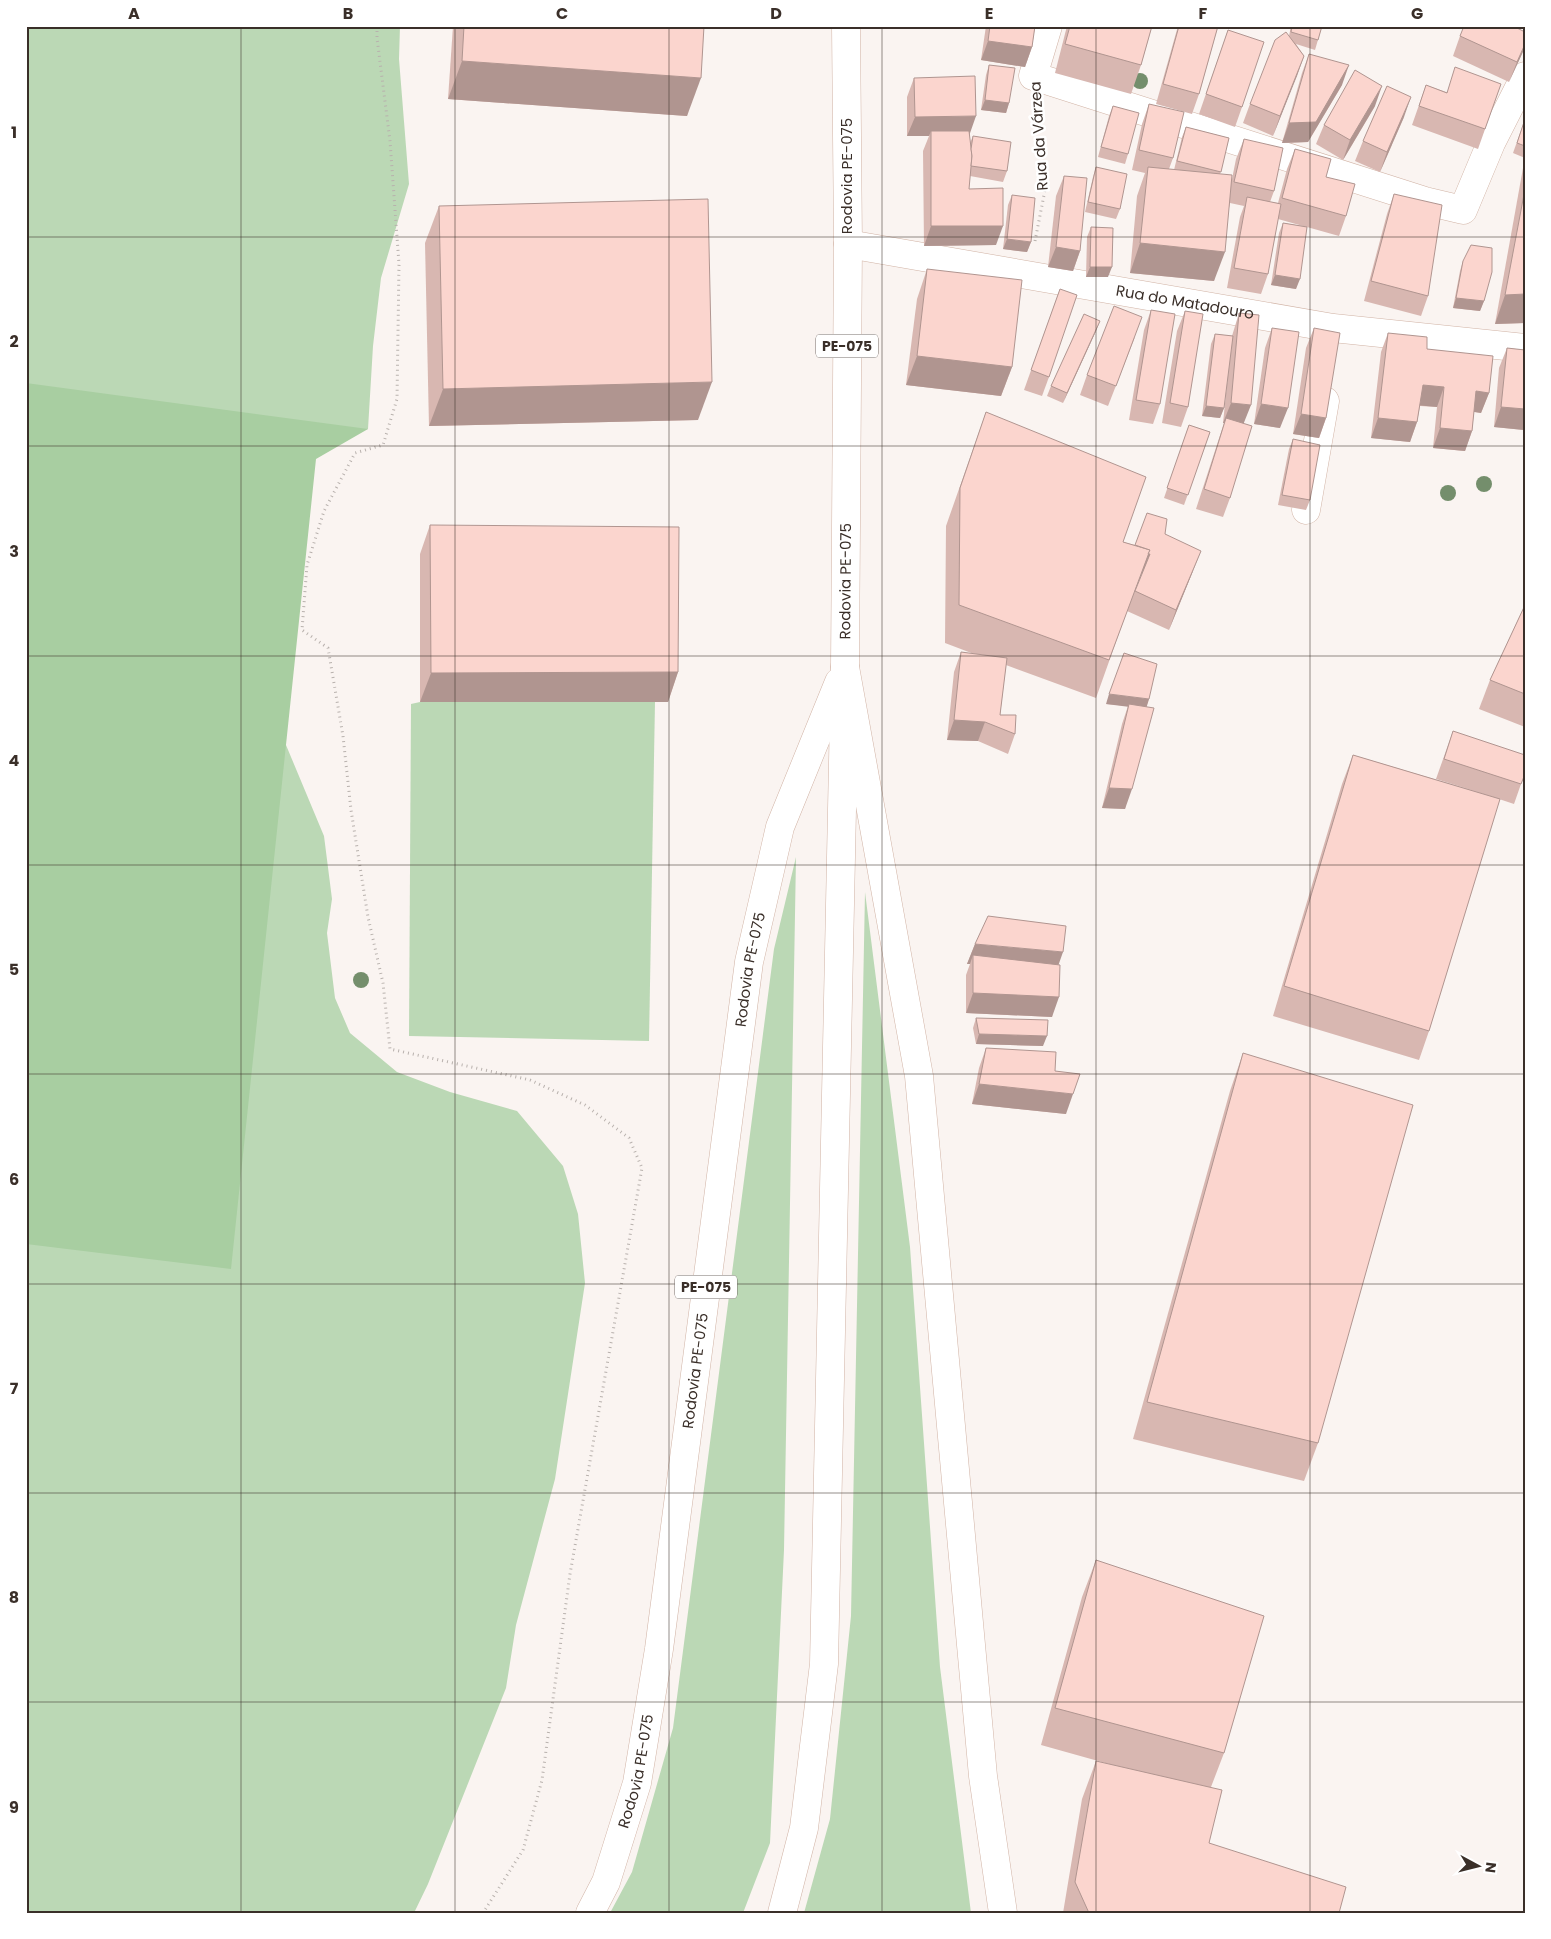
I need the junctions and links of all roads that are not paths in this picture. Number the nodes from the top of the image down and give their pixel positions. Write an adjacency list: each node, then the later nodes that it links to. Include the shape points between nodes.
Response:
1 (846, 26): 4 (main road, Rodovia PE-075 / PE-075)
2 (1048, 26): 3 (main road, Rua da Várzea, via 1033,76 1425,201 1463,210 1491,143)
3 (1525, 76)
4 (848, 244): 5 (main road, Rua do Matadouro, via 1028,276 1333,340); 8 (main road, Rodovia PE-075 / PE-075)
5 (1525, 348)
6 (1328, 381): 7 (main road)
7 (1306, 510)
8 (845, 667): 9 (main road, Rodovia PE-075 / PE-075, via 780,827 749,962 659,1649 637,1783 606,1882); 10 (main road, PE-075, via 824,1664 804,1828); 11 (main road, via 920,1076 982,1766)
9 (590, 1913)
10 (782, 1913)
11 (1002, 1913)

